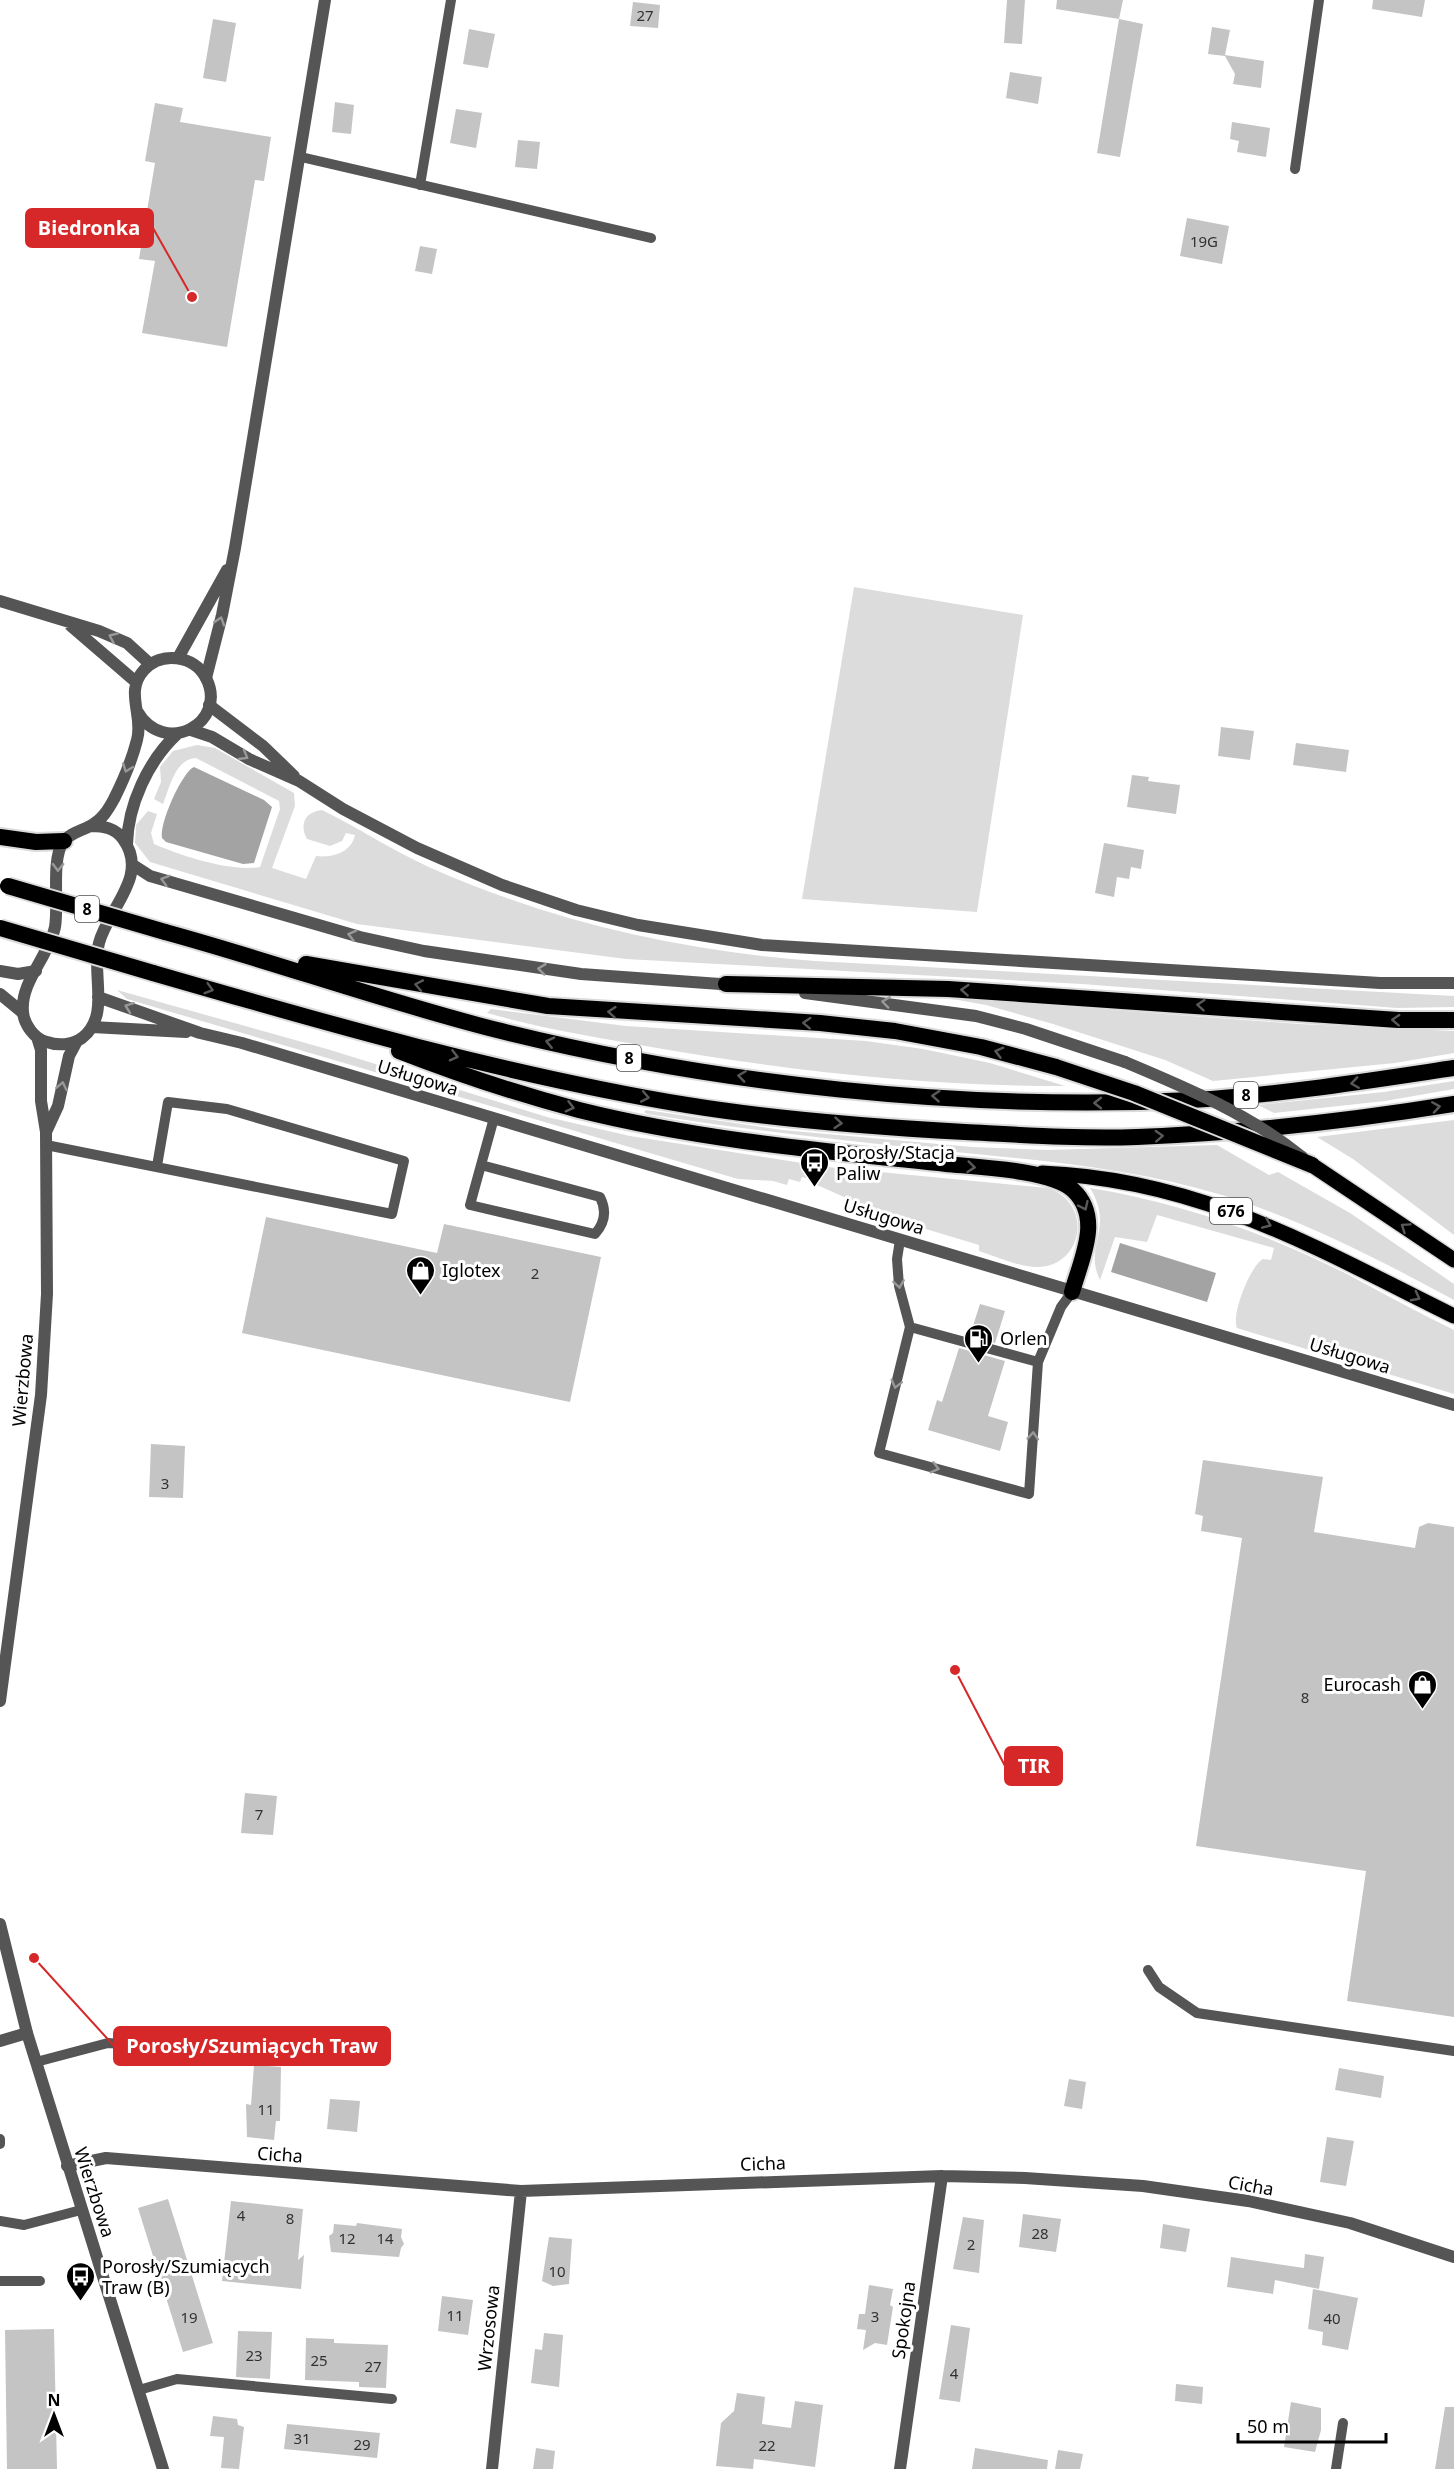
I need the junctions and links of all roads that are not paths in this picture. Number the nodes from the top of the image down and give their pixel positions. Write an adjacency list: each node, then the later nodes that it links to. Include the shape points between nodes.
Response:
1 (325, 0): 4 (street)
2 (451, 0): 6 (lane)
3 (1319, 0): 5 (lane)
4 (301, 157): 6 (lane); 8 (street)
5 (1295, 169)
6 (420, 185): 7 (lane)
7 (651, 238)
8 (232, 561): 11 (street); 13 (street, one-way to 8)
9 (0, 601): 10 (street)
10 (68, 623): 12 (street, one-way to 10, via 127,644); 14 (street)
11 (178, 658): 12 (street); 13 (street, via 191,663)
12 (150, 664): 14 (street)
13 (206, 678): 15 (street)
14 (136, 682): 16 (street, via 133,696)
15 (209, 705): 17 (street); 19 (street, via 263,746)
16 (137, 711): 18 (street, via 153,729); 20 (street, one-way to 20, via 138,738 128,768 103,817)
17 (191, 730): 18 (street); 19 (street, one-way to 19)
18 (177, 734): 23 (street, via 149,769 127,827)
19 (299, 781): 30 (street, via 406,842 501,885 576,910 698,936 762,945 996,960 1380,983)
20 (91, 826): 22 (street); 23 (street, via 114,831)
21 (0, 837): 22 (highway)
22 (64, 841): 29 (street, one-way to 29, via 58,858 55,928)
23 (127, 844): 24 (street)
24 (133, 866): 31 (street, one-way to 24, via 581,974 424,951 360,937 150,876); 33 (street, via 99,943)
25 (4, 884): 27 (highway, 8, bridge)
26 (0, 928): 36 (highway, 8, one-way to 36, bridge)
27 (234, 951): 41 (highway, 8, one-way to 27, via 1196,1100 1036,1102 867,1091 679,1067 583,1049 493,1029); 47 (highway, one-way to 27, bridge, via 1134,1093 981,1047 895,1031 820,1023 548,1006)
28 (0, 971): 29 (street)
29 (36, 971): 34 (street, via 24,995)
30 (1454, 983)
31 (726, 984): 35 (highway, one-way to 31, via 1398,1020 948,989); 47 (street, one-way to 31, bridge, via 1283,1142 1219,1103 1125,1062 1026,1029 976,1016 883,1001)
32 (0, 994): 34 (street)
33 (98, 997): 37 (street); 38 (street, one-way to 33)
34 (22, 1012): 39 (street)
35 (1454, 1020)
36 (337, 1026): 42 (highway, 8, one-way to 42, via 518,1071 687,1105 910,1129 1135,1137 1349,1121); 49 (highway, one-way to 49, via 447,1070 591,1112 768,1144)
37 (92, 1027): 38 (street); 40 (street)
38 (200, 1033): 43 (street, Usługowa)
39 (37, 1037): 40 (street, via 58,1044); 44 (street, Wierzbowa)
40 (77, 1041): 44 (street, Wierzbowa, one-way to 40)
41 (1454, 1068)
42 (1454, 1104)
43 (494, 1118): 46 (lane); 50 (street, Usługowa)
44 (46, 1132): 45 (street, Wierzbowa)
45 (46, 1145): 48 (lane); 57 (street, Wierzbowa, via 47,1294 42,1395)
46 (481, 1165): 46 (lane, via 600,1197 605,1208 602,1226 595,1234 470,1205)
47 (1312, 1165): 51 (main road, one-way to 47)
48 (157, 1166): 48 (lane, via 392,1214 404,1161 227,1109 168,1102)
49 (1017, 1172): 52 (highway, one-way to 52, via 1059,1181 1083,1201 1089,1218 1088,1239); 53 (main road, 676, one-way to 53, via 1076,1174 1131,1182 1246,1215)
50 (900, 1240): 52 (street, Usługowa); 54 (lane, one-way to 54, via 899,1286)
51 (1454, 1260)
52 (1072, 1292): 55 (lane, via 1060,1307); 56 (street, Usługowa)
53 (1454, 1316)
54 (910, 1327): 55 (lane); 55 (lane, one-way to 55, via 879,1453 1029,1494)
55 (1038, 1362)
56 (1454, 1404)
57 (4, 1628): 58 (street, Wierzbowa)
58 (0, 1701)
59 (0, 1924): 61 (street, Wierzbowa)
60 (1148, 1970): 64 (lane, via 1159,1987 1197,2013)
61 (27, 2033): 62 (street); 65 (street, Wierzbowa)
62 (0, 2041)
63 (224, 2051): 65 (lane, via 108,2043)
64 (1454, 2051)
65 (36, 2062): 68 (street, Wierzbowa)
66 (0, 2139): 67 (lane)
67 (0, 2144)
68 (67, 2166): 70 (street, Cicha, via 106,2158); 71 (street, Wierzbowa)
69 (942, 2176): 70 (street, Cicha); 73 (street, Cicha, via 1143,2186 1248,2201 1350,2223); 81 (street, Spokojna)
70 (520, 2191): 80 (street, Wrzosowa)
71 (81, 2210): 72 (lane, via 24,2225); 76 (street, Wierzbowa)
72 (0, 2221)
73 (1454, 2257)
74 (0, 2281): 75 (lane)
75 (40, 2282)
76 (139, 2390): 77 (lane, via 177,2379); 79 (street, Wierzbowa)
77 (392, 2399)
78 (1343, 2423): 82 (lane)
79 (163, 2469)
80 (492, 2469)
81 (900, 2469)
82 (1336, 2469)

